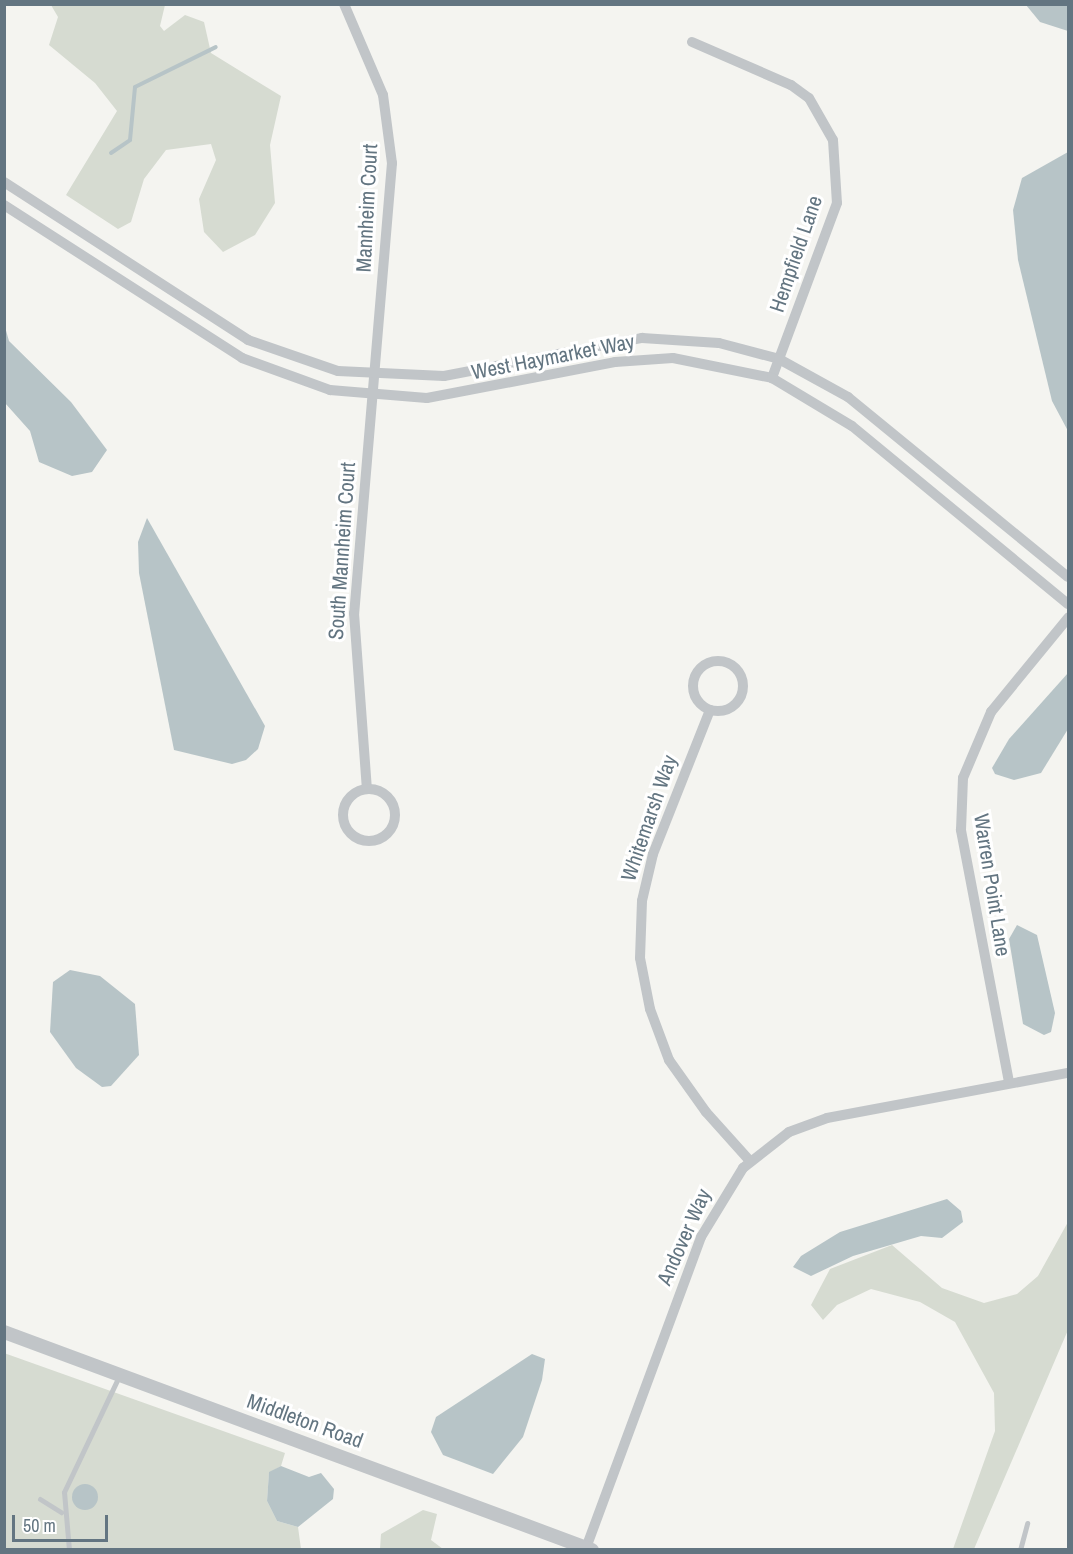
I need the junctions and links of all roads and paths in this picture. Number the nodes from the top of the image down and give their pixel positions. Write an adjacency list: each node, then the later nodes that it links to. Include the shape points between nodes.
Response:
1 (344, 4): 9 (street, Mannheim Court, via 374,65 390,128 392,183)
2 (692, 42): 7 (street, Hempfield Lane, via 791,85 808,98 833,140 837,203)
3 (4, 182): 5 (street, West Haymarket Way)
4 (4, 205): 6 (street, West Haymarket Way)
5 (86, 234): 6 (street); 9 (street, West Haymarket Way, via 264,348)
6 (75, 250): 9 (street, West Haymarket Way, via 250,362 295,380)
7 (779, 359): 8 (street, Hempfield Lane); 9 (street, West Haymarket Way, via 719,343 642,338 462,374); 10 (street, West Haymarket Way, via 848,397)
8 (772, 378): 9 (street, West Haymarket Way, via 705,361 644,359 456,395); 11 (street, West Haymarket Way, via 852,426)
9 (373, 387): 14 (street, South Mannheim Court, via 354,613)
10 (1068, 577)
11 (1068, 603)
12 (1068, 618): 16 (street, Warren Point Lane, via 991,712 970,756 961,795 964,855)
13 (710, 710): 13 (street, via 727,710 741,699 741,673 727,662 710,662 694,678 694,694); 17 (street, Whitemarsh Way, via 653,854 642,901 640,958 650,1009 669,1060 706,1112)
14 (367, 789): 14 (street, via 347,801 343,816 353,836 368,841 390,830 395,814 383,793)
15 (1068, 1073): 16 (street, Andover Way)
16 (1008, 1082): 17 (street, Andover Way, via 826,1118 789,1132)
17 (750, 1161): 23 (street, Andover Way, via 720,1199 701,1237)
18 (4, 1332): 19 (street, Middleton Road)
19 (120, 1375): 21 (lane, via 64,1492); 23 (street, Middleton Road)
20 (40, 1499): 21 (lane)
21 (62, 1512): 24 (lane)
22 (1027, 1523): 25 (lane)
23 (589, 1549)
24 (69, 1550)
25 (1020, 1550)

